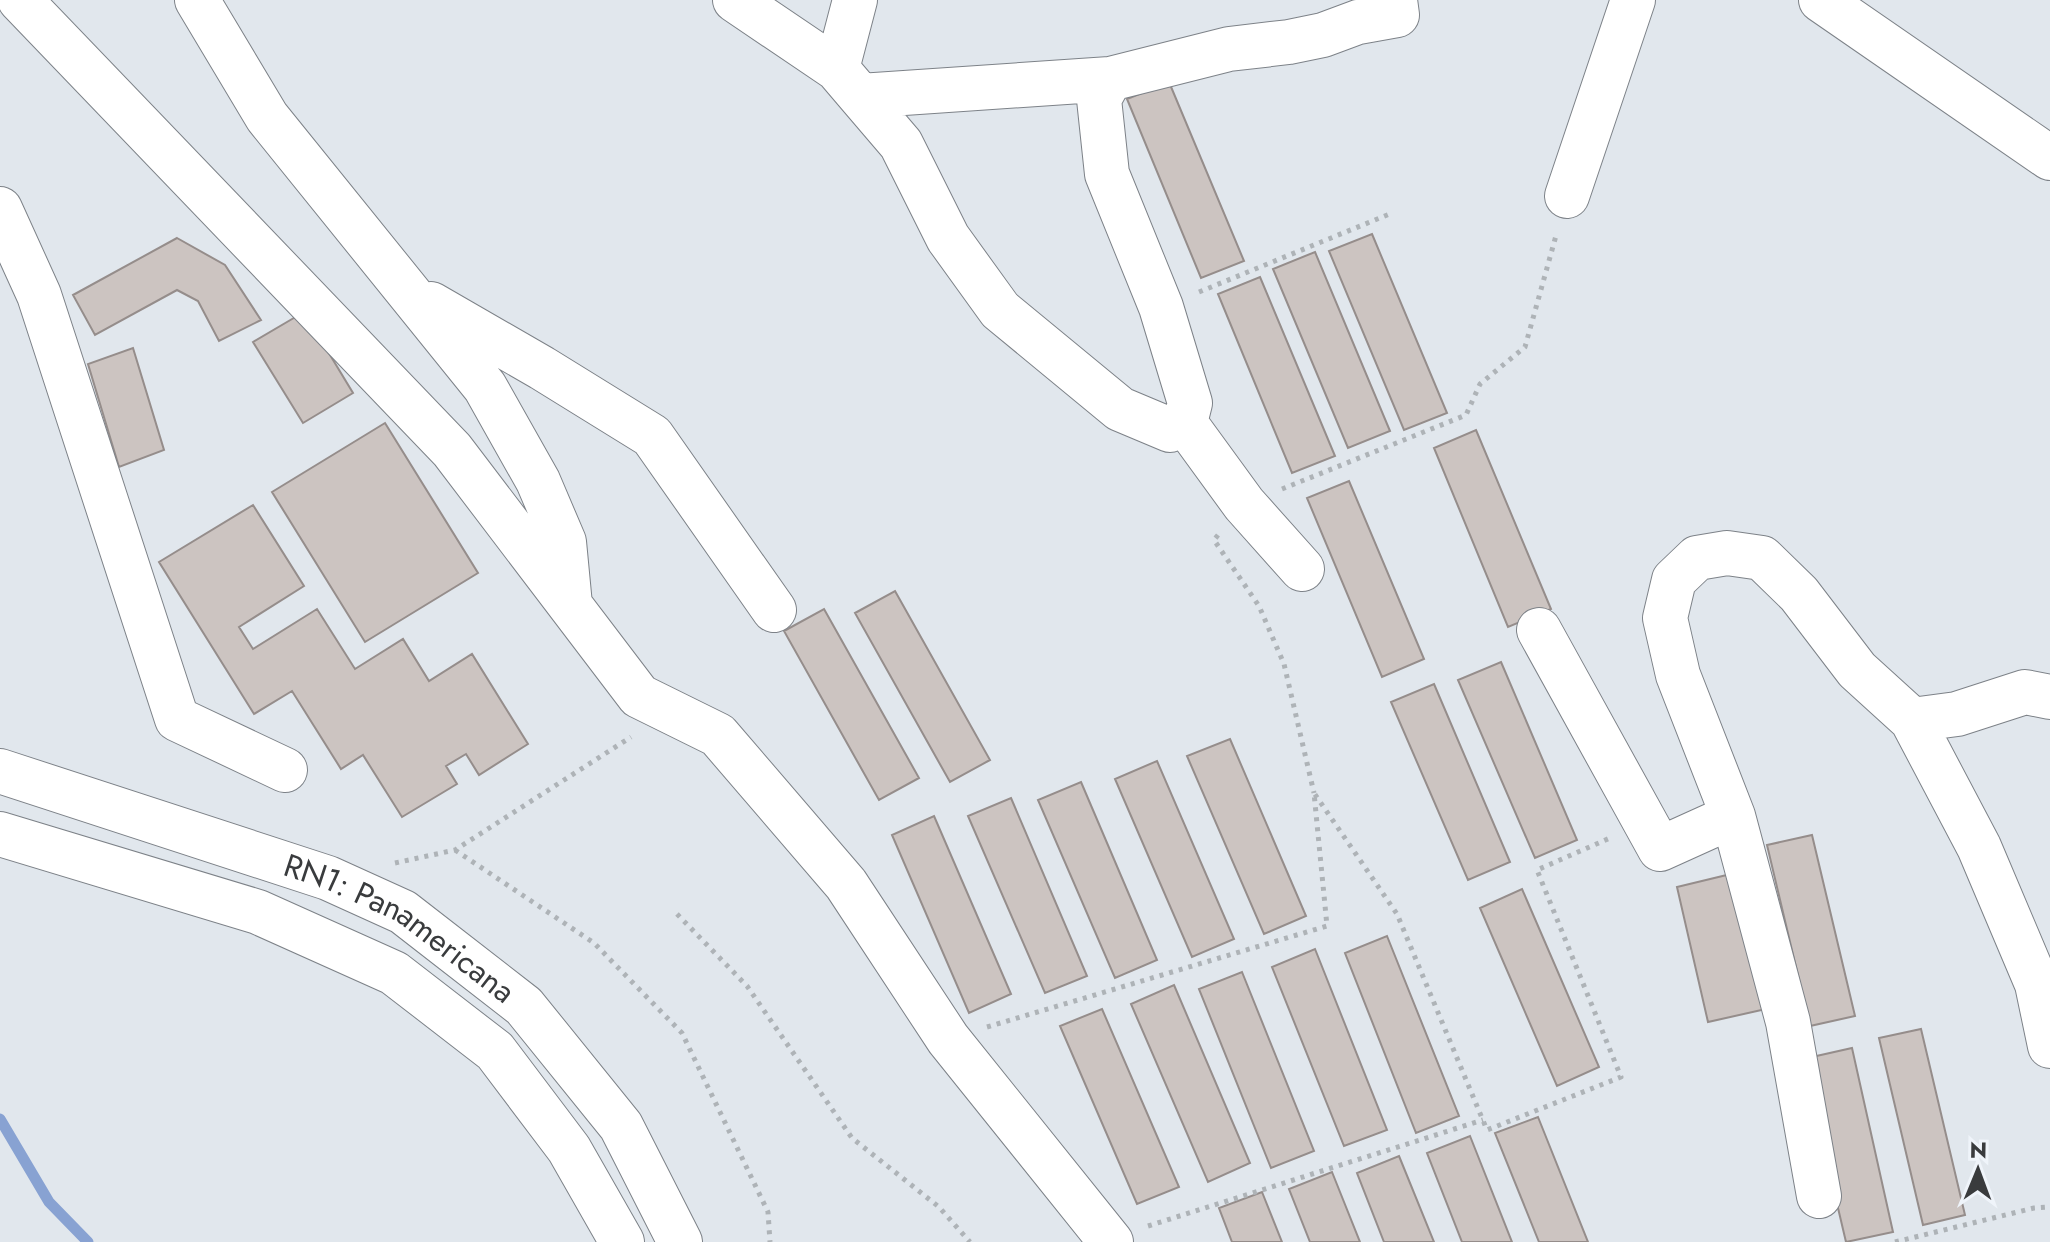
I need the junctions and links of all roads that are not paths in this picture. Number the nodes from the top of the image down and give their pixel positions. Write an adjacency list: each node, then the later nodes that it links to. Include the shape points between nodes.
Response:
1 (20, 0): 16 (main road, via 452,450)
2 (197, 0): 13 (main road, via 267,117)
3 (735, 0): 9 (main road)
4 (855, 0): 9 (main road)
5 (1395, 0): 8 (main road, via 1397,15)
6 (1633, 0): 11 (main road)
7 (1821, 0): 10 (main road)
8 (1110, 79): 9 (main road); 14 (main road, via 1099,99 1107,174 1161,307 1190,403)
9 (849, 82): 14 (main road, via 901,144 948,238 1000,310 1120,409 1170,430)
10 (2050, 158)
11 (1567, 196)
12 (0, 209): 21 (main road, via 39,295 177,719)
13 (408, 291): 16 (main road, via 485,387 538,481 564,542); 17 (main road, via 652,436)
14 (1185, 423): 15 (main road, via 1244,504)
15 (1302, 569)
16 (570, 605): 27 (main road, via 639,696 718,735 846,884 948,1039)
17 (774, 610)
18 (1539, 630): 23 (main road, via 1660,849)
19 (2050, 697): 20 (main road, via 2025,692 1957,714)
20 (1912, 720): 23 (main road, via 1857,670 1799,594 1762,558 1727,553 1697,558 1674,580 1665,618 1678,675); 25 (main road, via 1979,847 2037,984)
21 (285, 770)
22 (0, 771): 29 (main road, RN1: Panamericana, via 328,878 403,912 524,1006 621,1126)
23 (1733, 816): 26 (main road, via 1788,1022)
24 (0, 834): 28 (main road, RN1: Panamericana, via 258,912 394,973 495,1051 569,1149)
25 (2050, 1046)
26 (1819, 1196)
27 (1109, 1240)
28 (622, 1242)
29 (680, 1242)

